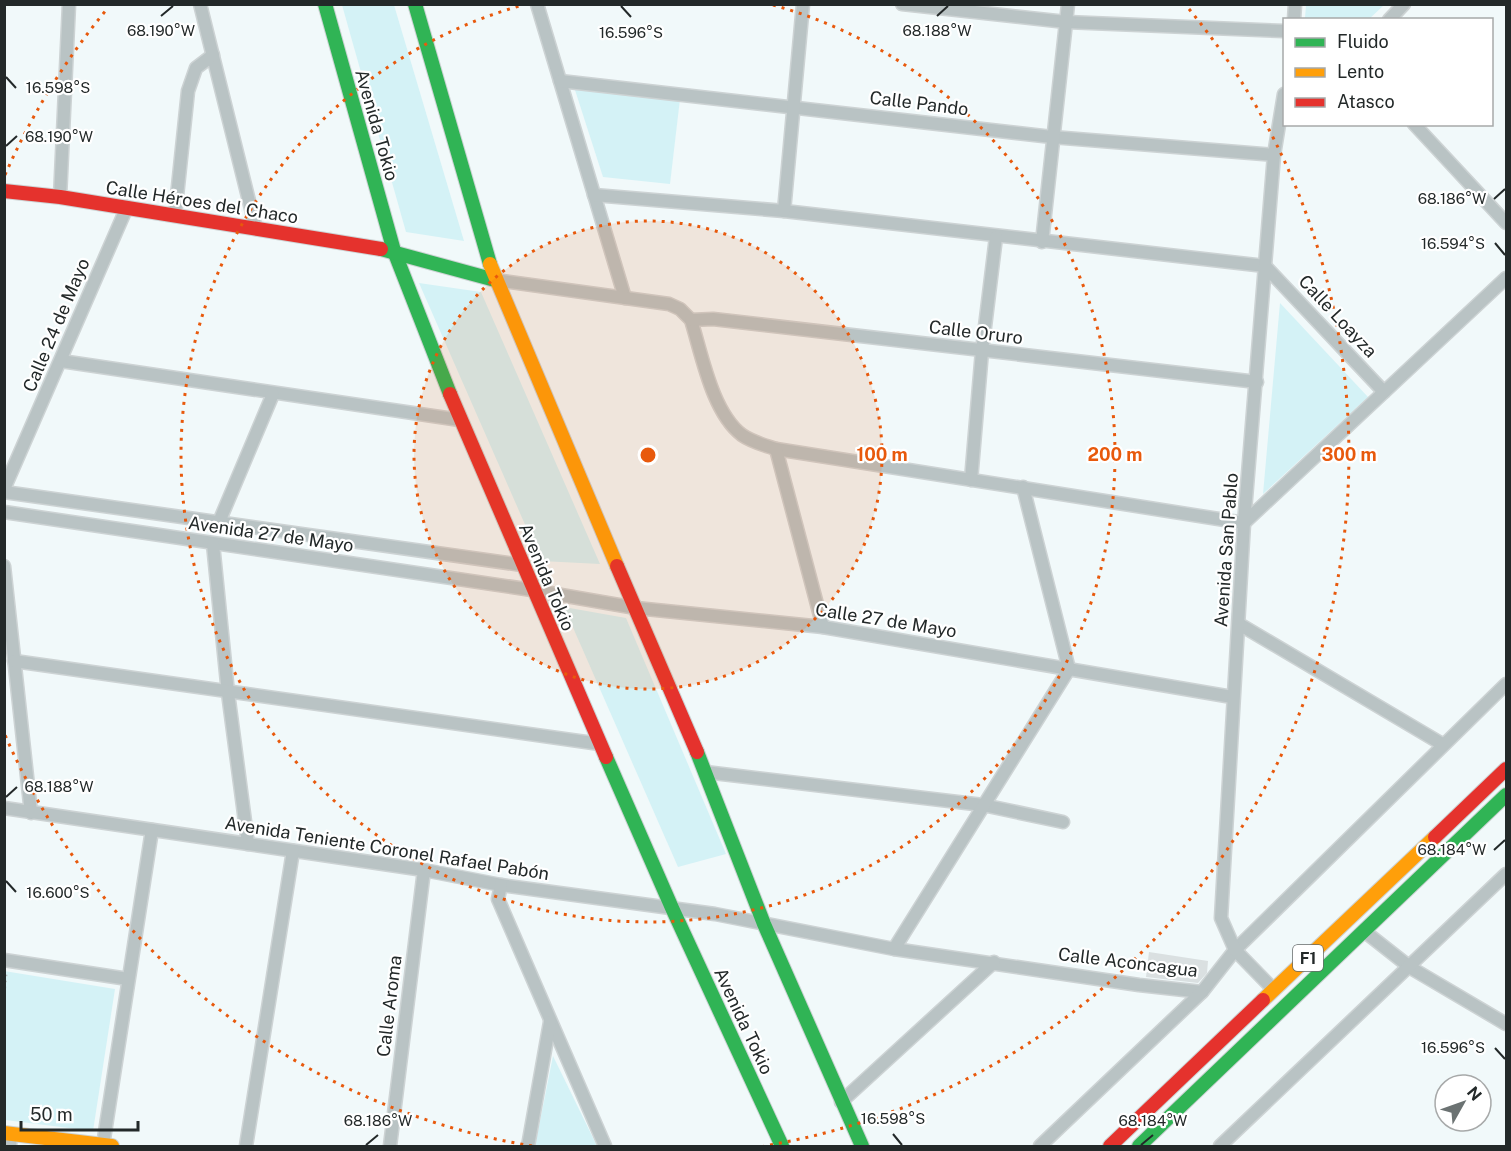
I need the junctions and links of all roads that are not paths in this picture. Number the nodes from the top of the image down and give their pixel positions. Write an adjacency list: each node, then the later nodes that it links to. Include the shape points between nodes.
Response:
1 (69, 4): 23 (street)
2 (200, 4): 14 (street)
3 (325, 4): 31 (main road, Avenida Tokio)
4 (415, 4): 34 (main road)
5 (537, 4): 15 (street)
6 (803, 4): 16 (street)
7 (902, 4): 10 (street)
8 (1068, 4): 12 (street)
9 (1404, 4): 11 (street)
10 (933, 6): 12 (street)
11 (1391, 18)
12 (1066, 22): 13 (street); 19 (street)
13 (1283, 30)
14 (213, 55): 26 (street, via 196,68 188,91); 28 (street)
15 (560, 81): 16 (street, Calle Pando); 22 (street)
16 (794, 106): 19 (street, Calle Pando); 25 (street)
17 (1283, 106): 20 (street, Avenida San Pablo)
18 (1416, 126): 27 (street)
19 (1052, 137): 20 (street, Calle Pando); 30 (street)
20 (1274, 155): 32 (street, Avenida San Pablo)
21 (4, 191): 23 (main road, Calle Héroes del Chaco)
22 (594, 195): 25 (street); 35 (street)
23 (60, 197): 24 (main road, Calle Héroes del Chaco)
24 (126, 207): 26 (main road, Calle Héroes del Chaco); 38 (street, Calle 24 de Mayo)
25 (784, 212): 29 (street)
26 (175, 215): 28 (main road, Calle Héroes del Chaco)
27 (1506, 223)
28 (255, 229): 31 (main road, Calle Héroes del Chaco)
29 (996, 237): 30 (street); 37 (street)
30 (1042, 242): 32 (street)
31 (394, 251): 34 (main road, Calle Héroes del Chaco); 42 (main road, Avenida Tokio)
32 (1265, 266): 39 (street, Avenida San Pablo); 40 (street, Calle Loayza)
33 (1506, 278): 40 (street)
34 (495, 280): 35 (street); 54 (main road)
35 (625, 298): 36 (street, via 669,304)
36 (691, 320): 37 (street, Calle Oruro, via 713,319); 43 (street, via 724,416 744,436)
37 (982, 351): 39 (street, Calle Oruro); 44 (street)
38 (61, 361): 41 (street); 46 (street, Calle 24 de Mayo)
39 (1257, 382): 49 (street, Avenida San Pablo)
40 (1384, 392): 49 (street)
41 (273, 394): 42 (street); 48 (street)
42 (460, 420): 51 (main road, Avenida Tokio)
43 (776, 449): 44 (street); 56 (street)
44 (971, 480): 45 (street)
45 (1023, 486): 49 (street); 58 (street)
46 (4, 490): 48 (street, Avenida 27 de Mayo)
47 (4, 512): 50 (street, Avenida 27 de Mayo)
48 (219, 522): 51 (street, Avenida 27 de Mayo)
49 (1244, 522): 55 (street, Avenida San Pablo)
50 (213, 544): 53 (street, Avenida 27 de Mayo); 60 (street)
51 (522, 565): 53 (main road, Avenida Tokio)
52 (4, 566): 57 (street)
53 (532, 590): 54 (street, Calle 27 de Mayo); 62 (main road, Avenida Tokio)
54 (636, 608): 56 (street, Calle 27 de Mayo); 65 (main road)
55 (1239, 624): 61 (street, Avenida San Pablo); 63 (street)
56 (823, 627): 58 (street, Calle 27 de Mayo)
57 (14, 661): 60 (street); 69 (street)
58 (1070, 669): 61 (street, Calle 27 de Mayo); 67 (street)
59 (1506, 684): 63 (street, Calle Aconcagua)
60 (228, 693): 62 (street); 72 (street)
61 (1232, 697): 81 (street, Avenida San Pablo, via 1221,918)
62 (600, 744): 77 (main road, Avenida Tokio)
63 (1442, 744): 81 (street, Calle Aconcagua)
64 (1506, 769): 86 (main road, F1)
65 (705, 772): 67 (street); 78 (main road)
66 (1506, 795): 79 (main road, F1)
67 (983, 805): 70 (street); 80 (street)
68 (4, 808): 69 (street, Avenida Teniente Coronel Rafael Pabón)
69 (32, 813): 71 (street, Avenida Teniente Coronel Rafael Pabón)
70 (1063, 822)
71 (152, 830): 72 (street, Avenida Teniente Coronel Rafael Pabón); 85 (street)
72 (248, 844): 73 (street, Avenida Teniente Coronel Rafael Pabón)
73 (293, 851): 74 (street, Avenida Teniente Coronel Rafael Pabón); 93 (street)
74 (424, 870): 76 (street, Avenida Teniente Coronel Rafael Pabón); 94 (street, Calle Aroma)
75 (1506, 874): 84 (street)
76 (501, 885): 77 (street, Avenida Teniente Coronel Rafael Pabón); 88 (street, via 498,899)
77 (672, 908): 78 (street, Avenida Teniente Coronel Rafael Pabón); 97 (main road, Avenida Tokio)
78 (764, 924): 80 (street, Calle Aconcagua); 90 (main road)
79 (1364, 931): 84 (street); 101 (main road, F1)
80 (894, 949): 83 (street, Calle Aconcagua)
81 (1235, 950): 86 (street, Avenida San Pablo); 87 (street, Calle Aconcagua)
82 (6, 960): 85 (street)
83 (994, 962): 87 (street, Calle Aconcagua); 90 (street)
84 (1411, 968): 89 (street); 102 (street)
85 (128, 979): 92 (street)
86 (1274, 990): 100 (main road, F1)
87 (1202, 992): 99 (street)
88 (550, 1022): 95 (street); 96 (street)
89 (1506, 1024)
90 (841, 1102): 98 (main road)
91 (8, 1138): 92 (main road)
92 (107, 1146)
93 (246, 1146)
94 (390, 1146)
95 (528, 1146)
96 (605, 1146)
97 (782, 1146)
98 (862, 1146)
99 (1040, 1146)
100 (1110, 1146)
101 (1139, 1146)
102 (1220, 1146)

